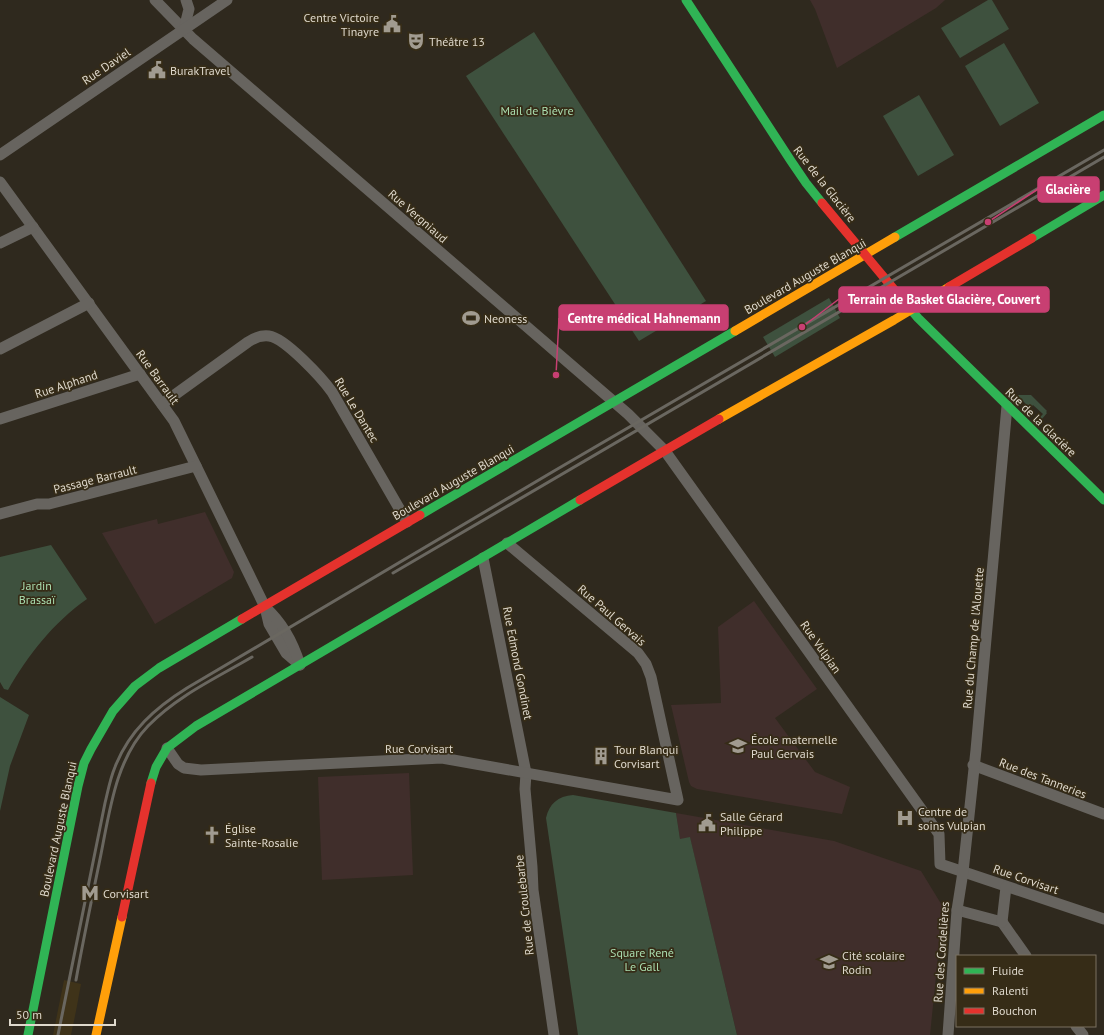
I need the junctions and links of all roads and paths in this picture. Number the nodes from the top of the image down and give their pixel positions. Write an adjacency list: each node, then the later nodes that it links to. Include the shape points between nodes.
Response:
1 (155, 0): 5 (street, Rue Vergniaud)
2 (186, 0): 5 (street, via 189,10)
3 (227, 0): 5 (street, Rue Daviel)
4 (686, 0): 12 (main road, Rue de la Glacière, via 790,161)
5 (184, 29): 7 (street, Rue Daviel); 17 (street, Rue Vergniaud)
6 (1104, 115): 12 (main road, Boulevard Auguste Blanqui)
7 (0, 154)
8 (0, 182): 10 (street, Rue Barrault)
9 (1104, 195): 14 (main road)
10 (33, 227): 11 (street); 13 (street, Rue Barrault)
11 (0, 243)
12 (866, 255): 14 (main road, Rue de la Glacière); 17 (main road, Boulevard Auguste Blanqui)
13 (88, 303): 15 (street); 16 (street, Rue Barrault)
14 (910, 310): 19 (main road, Rue de la Glacière); 21 (main road)
15 (0, 350)
16 (140, 374): 18 (street, Rue Barrault); 20 (street, Rue Alphand)
17 (614, 402): 21 (street, Rue Vergniaud); 25 (main road, Boulevard Auguste Blanqui)
18 (162, 404): 22 (street, Rue Barrault, via 174,421); 25 (street, Rue Le Dantec, via 248,342 261,336 276,338 298,355 332,392)
19 (1007, 406): 23 (main road, Rue de la Glacière); 31 (street, Rue du Champ de l'Alouette)
20 (0, 419)
21 (665, 451): 26 (main road); 35 (street, Rue Vulpian, via 939,834)
22 (196, 466): 24 (street, Passage Barrault); 28 (street, Rue Barrault)
23 (1104, 500)
24 (0, 514)
25 (408, 522): 28 (main road, Boulevard Auguste Blanqui)
26 (507, 543): 27 (main road); 33 (street, Rue Paul Gervais, via 643,659 651,677)
27 (483, 558): 29 (main road); 32 (street, Rue Edmond Gondinet)
28 (265, 607): 29 (street, Rue Barrault, via 277,618 295,648); 43 (main road, Boulevard Auguste Blanqui, via 159,668 135,686 113,711 95,741 84,763 78,786)
29 (300, 665): 30 (main road, via 196,726)
30 (167, 748): 32 (street, Rue Corvisart, via 184,768 201,770 442,758); 44 (main road, via 156,767 151,784)
31 (973, 765): 34 (street, Rue des Tanneries); 36 (street, Rue du Champ de l'Alouette)
32 (526, 773): 33 (street, Rue Corvisart); 45 (street, Rue de Croulebarbe, via 525,790 533,890)
33 (678, 800)
34 (1104, 814)
35 (940, 864): 36 (street, Rue Corvisart)
36 (963, 872): 37 (street, Rue Corvisart); 38 (street, Rue des Cordelières)
37 (1006, 887): 39 (street, Rue Corvisart); 40 (street)
38 (957, 910): 40 (street); 46 (street, Rue des Cordelières)
39 (1104, 919)
40 (1002, 922): 41 (street)
41 (1025, 955)
42 (1077, 1027): 47 (street)
43 (28, 1035)
44 (96, 1035)
45 (554, 1035)
46 (948, 1035)
47 (1083, 1035)

